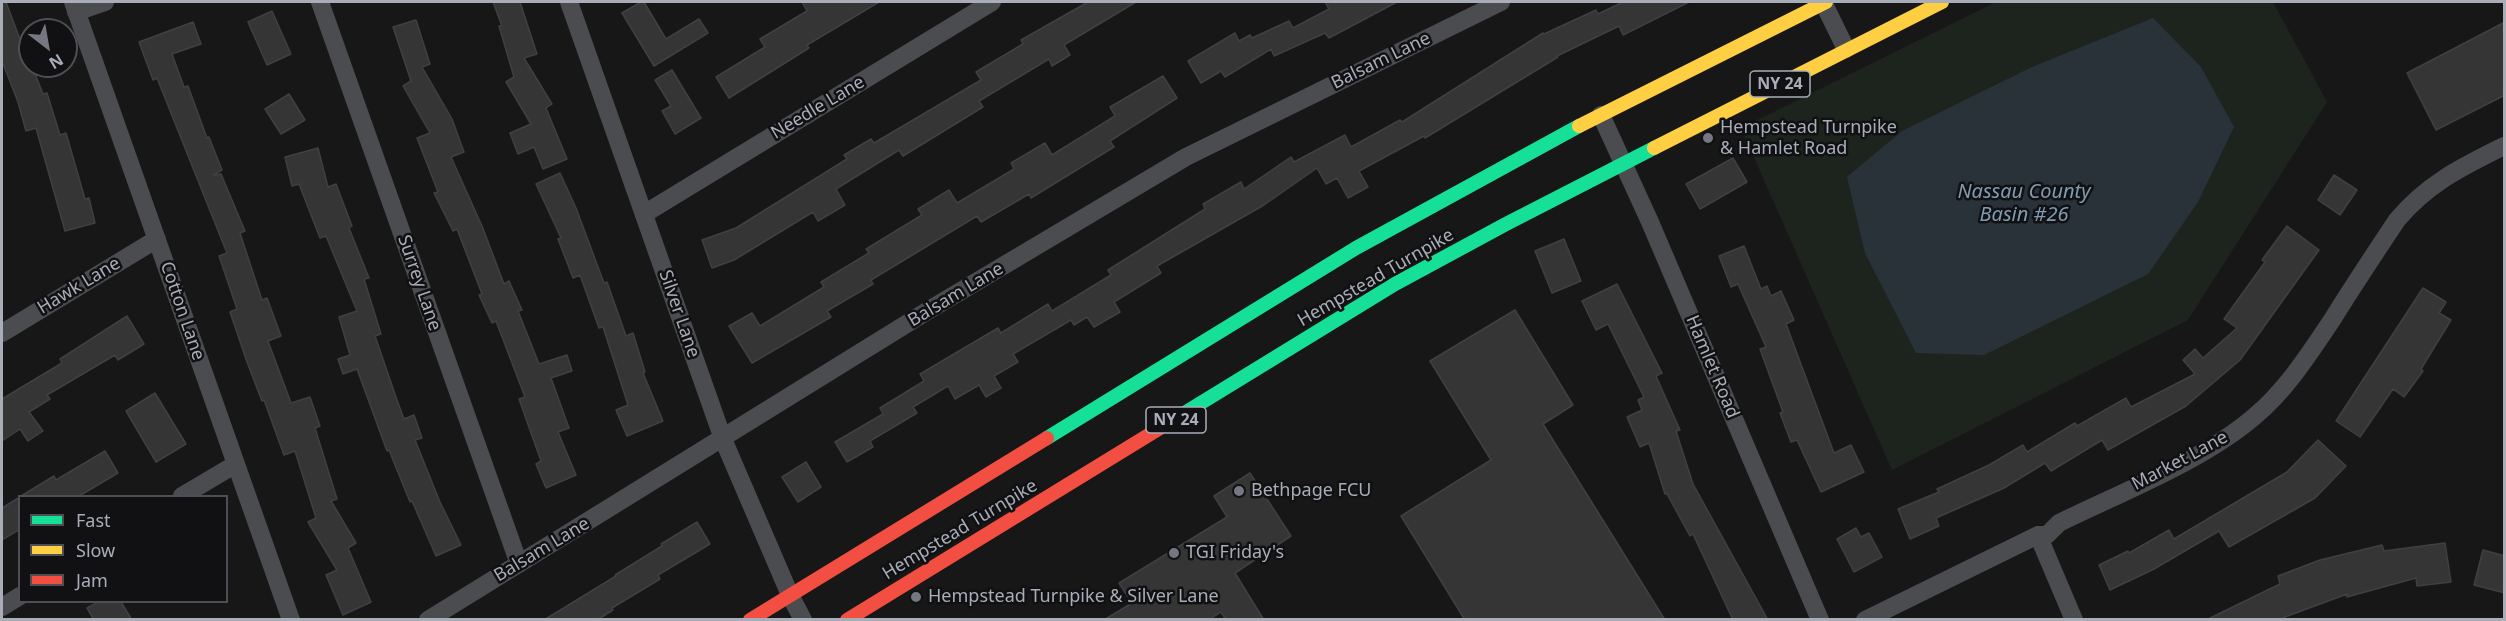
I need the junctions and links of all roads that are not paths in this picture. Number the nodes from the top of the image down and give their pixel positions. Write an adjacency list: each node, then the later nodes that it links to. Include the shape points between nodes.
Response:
1 (105, 2): 8 (street)
2 (320, 2): 20 (street, Surrey Lane)
3 (569, 2): 13 (street, Silver Lane)
4 (992, 2): 13 (street, Needle Lane)
5 (1501, 2): 16 (street, Balsam Lane, via 1186,157 929,310)
6 (1824, 2): 9 (street); 10 (main road, Hempstead Turnpike / NY 24)
7 (1942, 2): 9 (main road, Hempstead Turnpike / NY 24)
8 (75, 7): 14 (street, Cotton Lane)
9 (1846, 50): 12 (main road, Hempstead Turnpike / NY 24)
10 (1601, 115): 12 (street, Hamlet Road); 21 (main road, Hempstead Turnpike / NY 24, via 1356,248)
11 (2505, 146): 19 (street, Market Lane, via 2445,176 2409,205 2301,365 2256,415 2200,453 2059,523 2048,535)
12 (1624, 165): 28 (main road, Hempstead Turnpike / NY 24, via 1395,284); 29 (street, Hamlet Road)
13 (644, 214): 16 (street, Silver Lane)
14 (157, 239): 15 (street, Hawk Lane); 17 (street, Cotton Lane)
15 (2, 333)
16 (723, 439): 20 (street, Balsam Lane); 21 (street, Silver Lane)
17 (236, 464): 18 (street); 24 (street, Cotton Lane)
18 (184, 495)
19 (2038, 534): 30 (street, Market Lane); 31 (street)
20 (519, 564): 25 (street, Balsam Lane)
21 (790, 595): 26 (main road, Hempstead Turnpike / NY 24); 27 (street, Silver Lane)
22 (18, 597): 23 (street)
23 (2, 607)
24 (291, 620)
25 (428, 620)
26 (750, 620)
27 (803, 620)
28 (847, 620)
29 (1820, 620)
30 (1865, 620)
31 (2074, 620)

